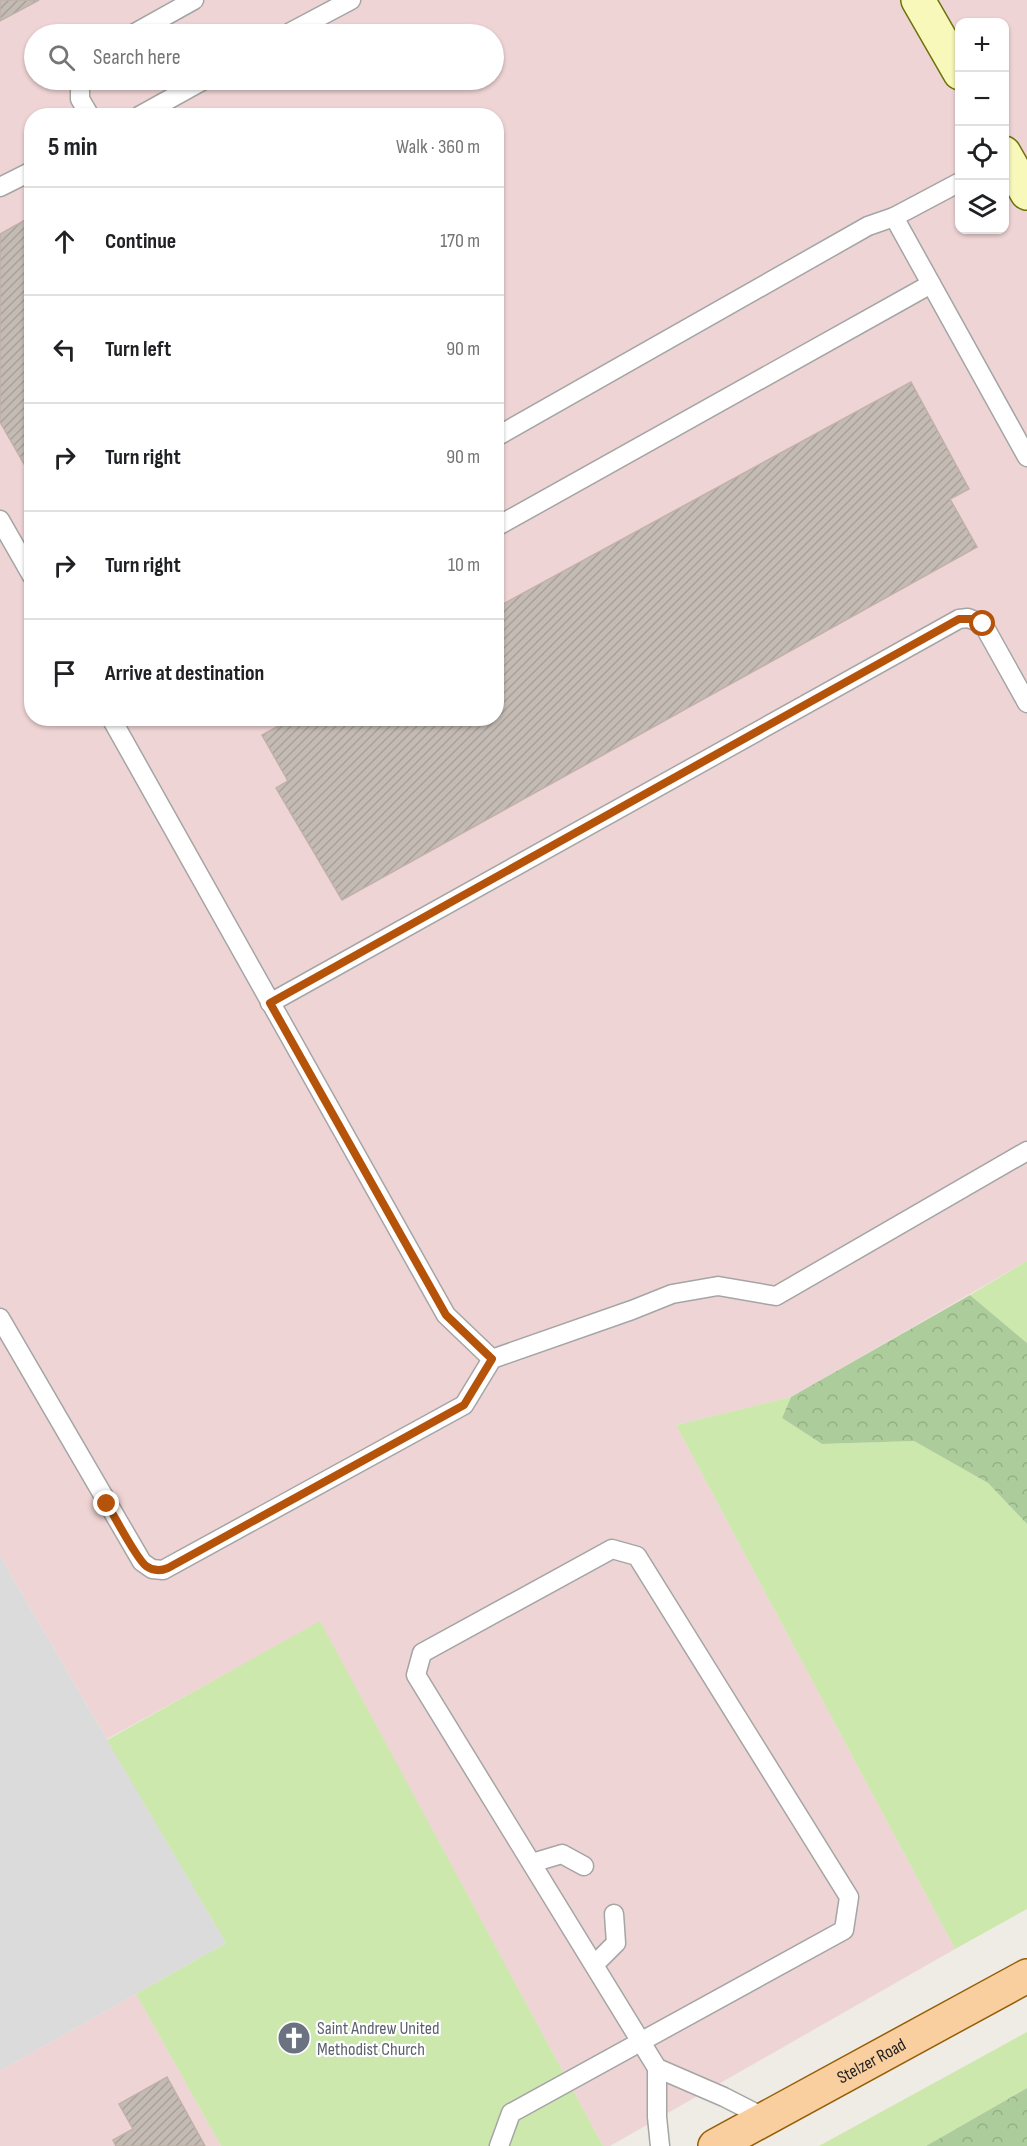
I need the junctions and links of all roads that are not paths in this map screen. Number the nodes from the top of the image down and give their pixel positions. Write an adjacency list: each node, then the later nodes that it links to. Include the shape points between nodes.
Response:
1 (194, 0): 4 (lane)
2 (351, 0): 5 (lane)
3 (918, 0): 6 (street)
4 (151, 24)
5 (306, 24)
6 (959, 72)
7 (81, 90): 9 (lane)
8 (186, 90): 10 (lane)
9 (86, 108)
10 (153, 108)
11 (1009, 162): 15 (street)
12 (24, 175): 14 (lane)
13 (955, 185): 16 (lane)
14 (0, 187)
15 (1027, 193)
16 (894, 217): 17 (lane); 18 (lane, via 868,226)
17 (931, 284): 19 (lane); 21 (lane)
18 (504, 432)
19 (1027, 457)
20 (0, 520): 22 (lane)
21 (504, 523)
22 (24, 562)
23 (1027, 703): 25 (lane, via 983,624 974,619 959,619)
24 (115, 726): 25 (lane)
25 (270, 1003): 28 (lane, via 446,1315)
26 (1027, 1151): 28 (lane, via 776,1296 718,1286 672,1294)
27 (0, 1318): 28 (lane, via 142,1562 157,1570 168,1568 464,1405)
28 (492, 1359)
29 (532, 1863): 30 (lane, via 562,1854); 32 (lane); 34 (lane, via 416,1675 422,1653 612,1549 637,1556 849,1897 844,1930)
30 (584, 1866)
31 (614, 1914): 32 (lane, via 616,1943)
32 (595, 1965): 34 (lane)
33 (1027, 1976): 36 (main road, Stelzer Road)
34 (642, 2042): 35 (lane); 37 (lane, via 511,2113)
35 (657, 2068): 36 (lane); 38 (lane)
36 (767, 2119): 39 (main road, Stelzer Road)
37 (499, 2146)
38 (660, 2146)
39 (716, 2146)

